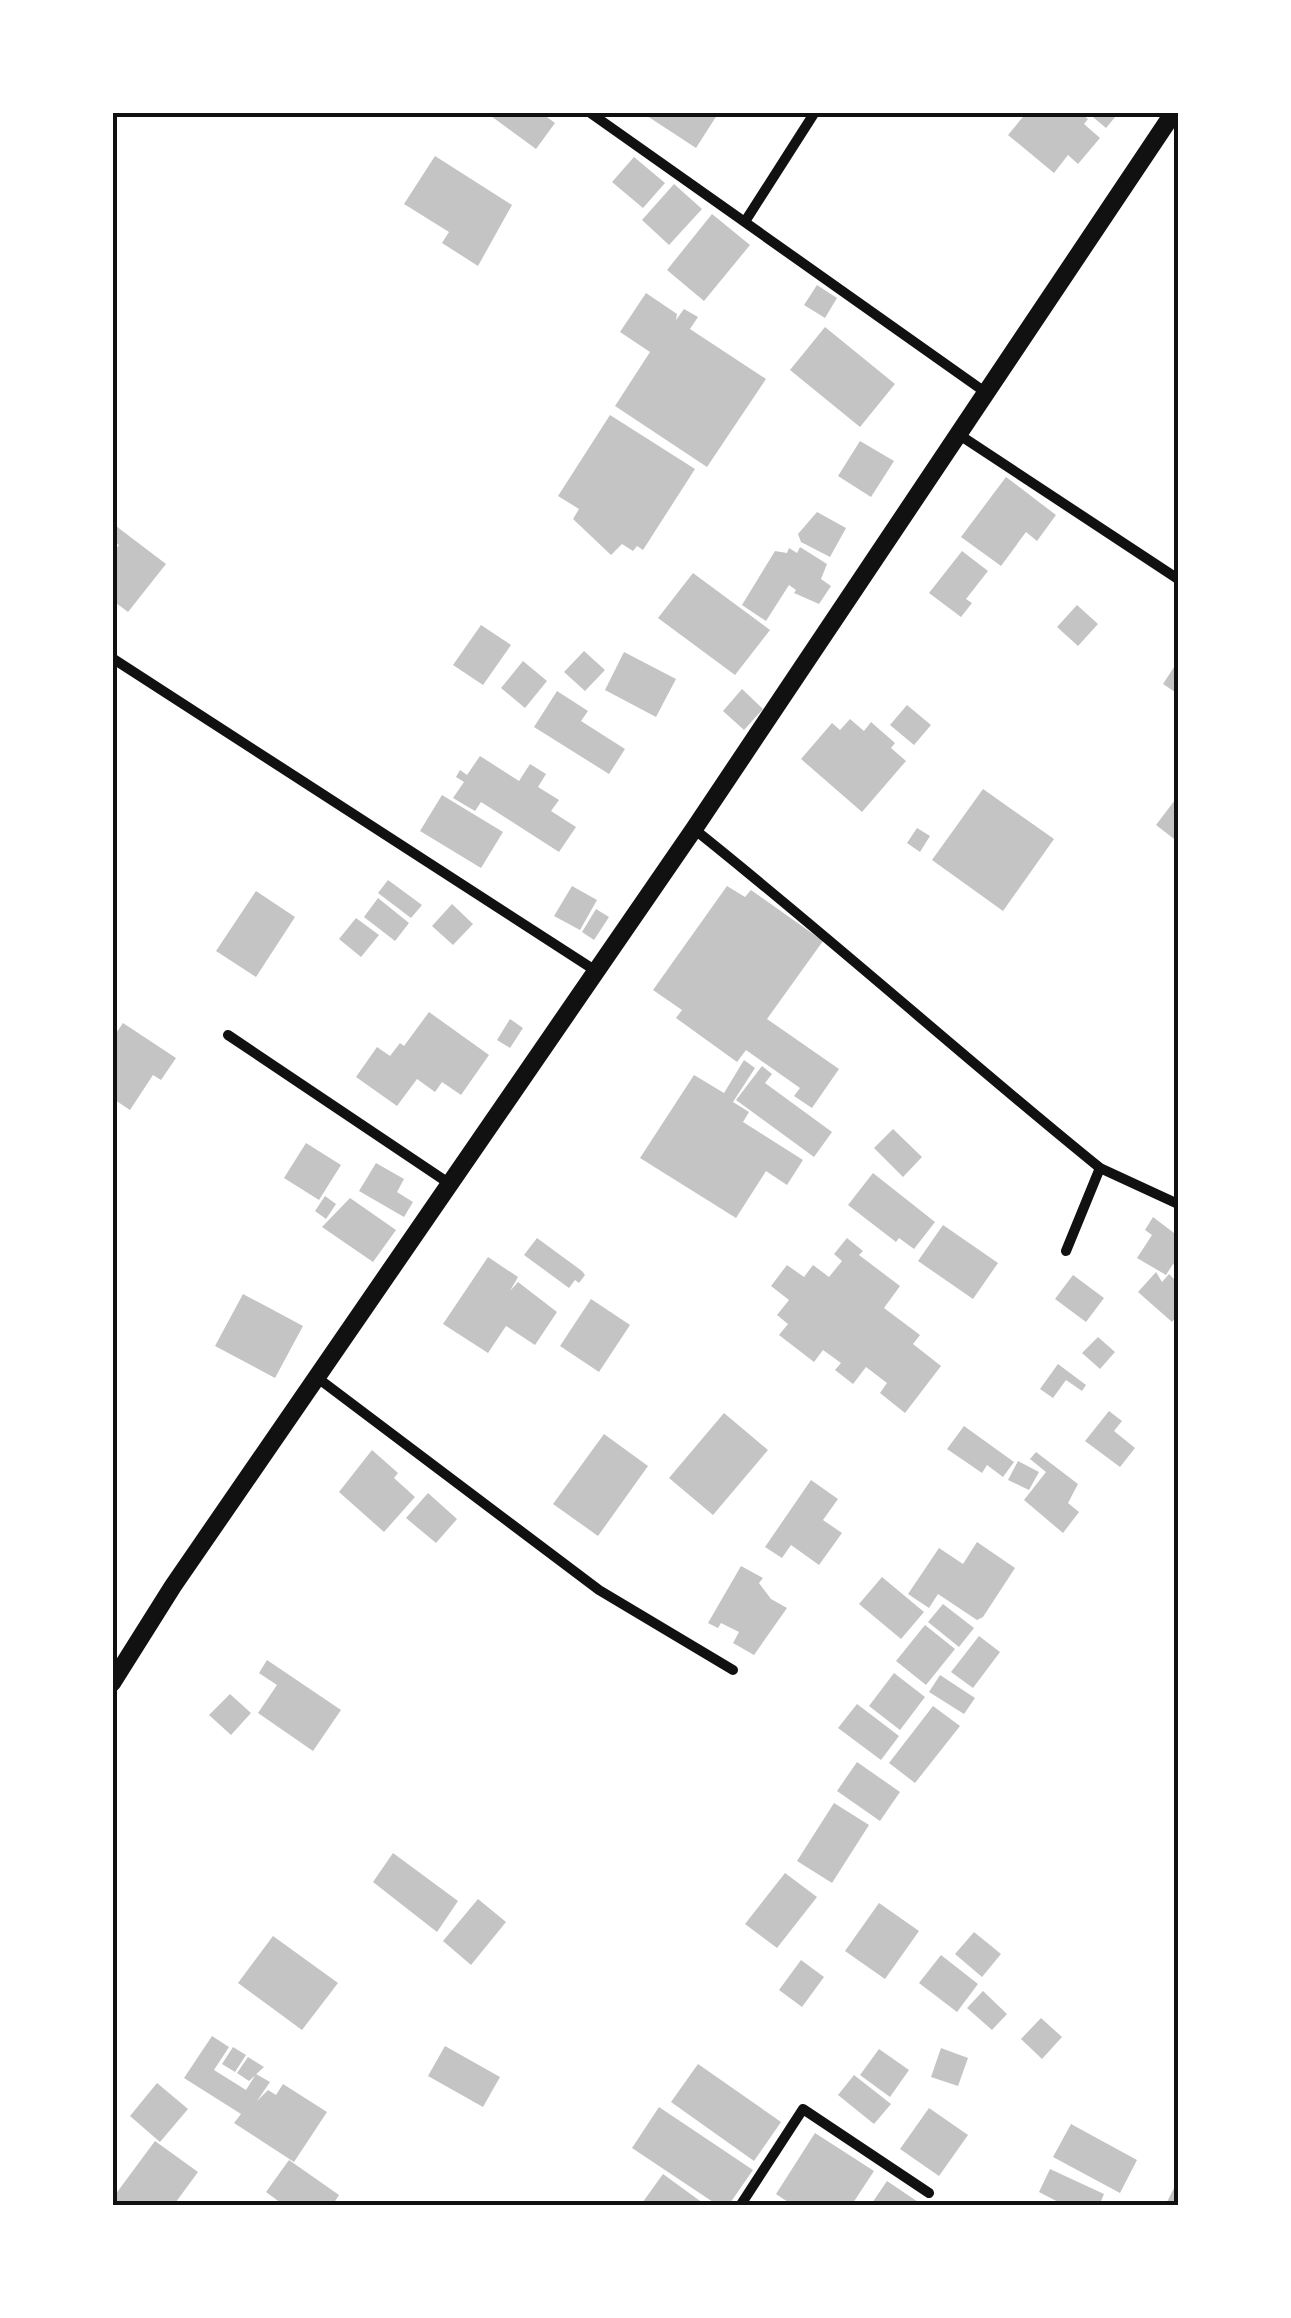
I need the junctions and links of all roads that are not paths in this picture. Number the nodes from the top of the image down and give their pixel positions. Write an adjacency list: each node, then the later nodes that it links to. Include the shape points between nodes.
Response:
1 (589, 112): 4 (street)
2 (815, 112): 4 (street)
3 (1174, 112): 5 (street)
4 (746, 220): 5 (street)
5 (985, 392): 6 (street)
6 (958, 434): 7 (street); 9 (street)
7 (1178, 579)
8 (112, 658): 10 (street)
9 (694, 828): 10 (street); 12 (street)
10 (596, 970): 13 (street)
11 (228, 1035): 13 (street)
12 (1100, 1168): 14 (street); 15 (street)
13 (451, 1184): 16 (street)
14 (1178, 1204)
15 (1066, 1251)
16 (318, 1379): 17 (street, via 599,1590); 18 (street)
17 (733, 1670)
18 (112, 1683)
19 (929, 2193): 20 (street, via 803,2109)
20 (740, 2206)

